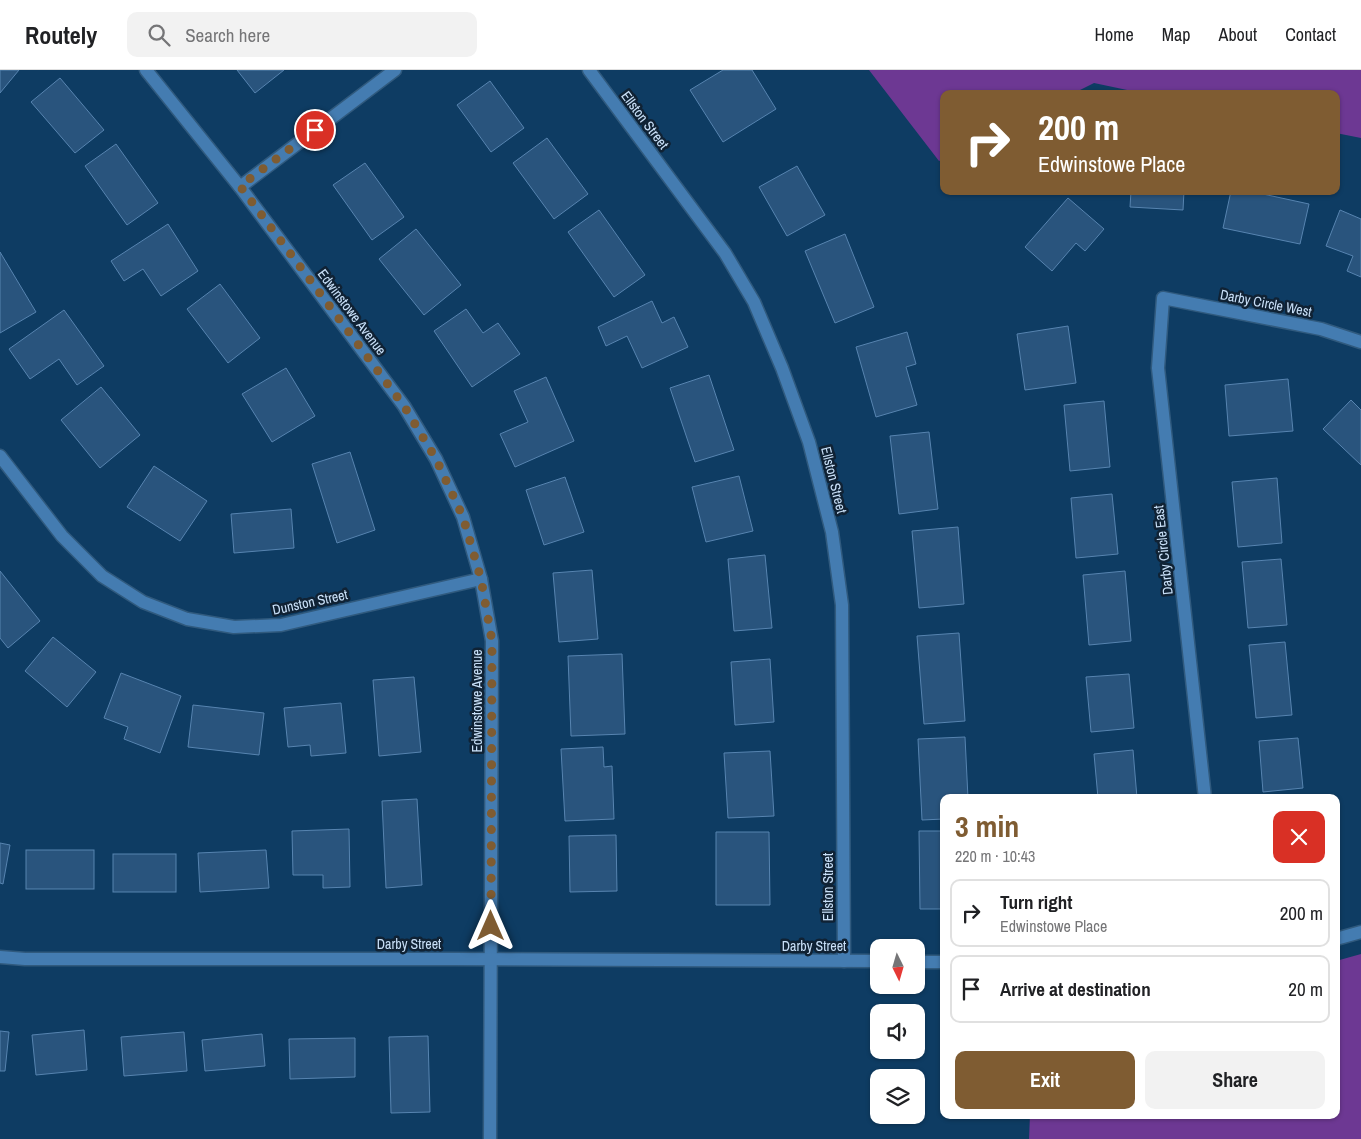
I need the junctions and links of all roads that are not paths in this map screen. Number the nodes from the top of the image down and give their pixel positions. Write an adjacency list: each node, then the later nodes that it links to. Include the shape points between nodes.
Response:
1 (146, 70): 4 (street, Edwinstowe Avenue)
2 (395, 70): 4 (street)
3 (589, 70): 14 (street, Ellston Street, via 725,252 754,302 809,442 832,532 842,605)
4 (240, 186): 8 (street, Edwinstowe Avenue, via 404,406 436,459 463,517)
5 (1163, 298): 6 (street, Darby Circle West, via 1321,329); 9 (street, Darby Circle East, via 1158,368)
6 (1361, 342)
7 (0, 456): 8 (street, Dunston Street, via 62,536 102,576 143,602 187,619 234,627 281,625)
8 (481, 579): 13 (street, Edwinstowe Avenue, via 492,641)
9 (1205, 794)
10 (1361, 932): 11 (street)
11 (1340, 938)
12 (0, 957): 13 (street, Darby Street)
13 (491, 959): 14 (street, Darby Street); 18 (street, Edwinstowe Avenue)
14 (844, 961): 15 (street, Darby Street)
15 (870, 961)
16 (925, 962): 17 (street)
17 (940, 962)
18 (490, 1139)

